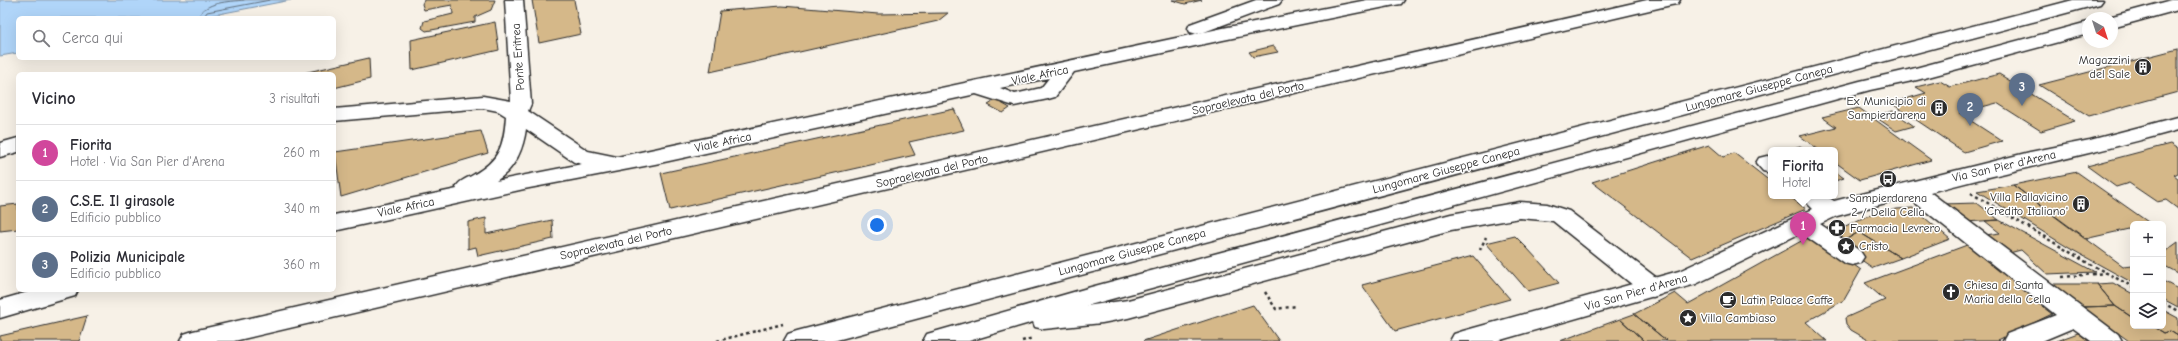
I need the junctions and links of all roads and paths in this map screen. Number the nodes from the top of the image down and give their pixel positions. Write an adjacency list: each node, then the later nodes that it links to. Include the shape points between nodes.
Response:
1 (514, 0): 11 (main road, Ponte Eritrea, via 521,104)
2 (1273, 0): 10 (main road, Viale Africa)
3 (1356, 0): 6 (main road, Viale Africa, via 1373,3)
4 (1671, 0): 39 (main road, Sopraelevata del Porto)
5 (2094, 0): 40 (main road, Lungomare Giuseppe Canepa)
6 (1391, 1): 10 (main road, Viale Africa)
7 (2178, 4): 8 (main road)
8 (2118, 20)
9 (2082, 30): 38 (main road, Lungomare Giuseppe Canepa, via 1844,91 1091,296)
10 (1112, 59): 16 (main road, Viale Africa)
11 (517, 113): 12 (main road, via 504,106 482,102); 16 (main road, via 582,157); 20 (main road, Ponte Eritrea, via 515,142 500,167 474,184)
12 (336, 115)
13 (2178, 123): 17 (main road, Via San Pier d'Arena, via 2091,147 2030,158)
14 (16, 146): 15 (main road)
15 (0, 150)
16 (616, 164): 20 (main road, Viale Africa)
17 (1949, 179): 18 (main road, Via San Pier d'Arena); 27 (path, via 1998,211)
18 (1912, 189): 21 (main road, Via San Pier d'Arena); 28 (main road)
19 (1815, 199): 21 (main road)
20 (425, 202): 22 (main road, Viale Africa)
21 (1830, 210): 23 (main road, Via San Pier d'Arena)
22 (336, 223)
23 (1802, 223): 26 (main road); 30 (main road, Via San Pier d'Arena, via 1687,278)
24 (1490, 235): 25 (path, via 1484,238)
25 (1480, 250)
26 (1852, 257)
27 (2106, 273): 28 (path); 29 (path)
28 (2029, 280): 37 (main road)
29 (2130, 285)
30 (1653, 288): 38 (main road, via 1561,216 1532,208 1450,222 1122,310); 42 (main road, Via San Pier d'Arena)
31 (27, 292): 33 (main road)
32 (59, 292): 35 (main road)
33 (0, 296)
34 (2166, 305): 36 (path)
35 (0, 309)
36 (2178, 311)
37 (2076, 317): 43 (main road); 44 (main road)
38 (1001, 323): 41 (main road, Lungomare Giuseppe Canepa)
39 (193, 341)
40 (797, 341)
41 (936, 341)
42 (1463, 341)
43 (2016, 341)
44 (2109, 341)

